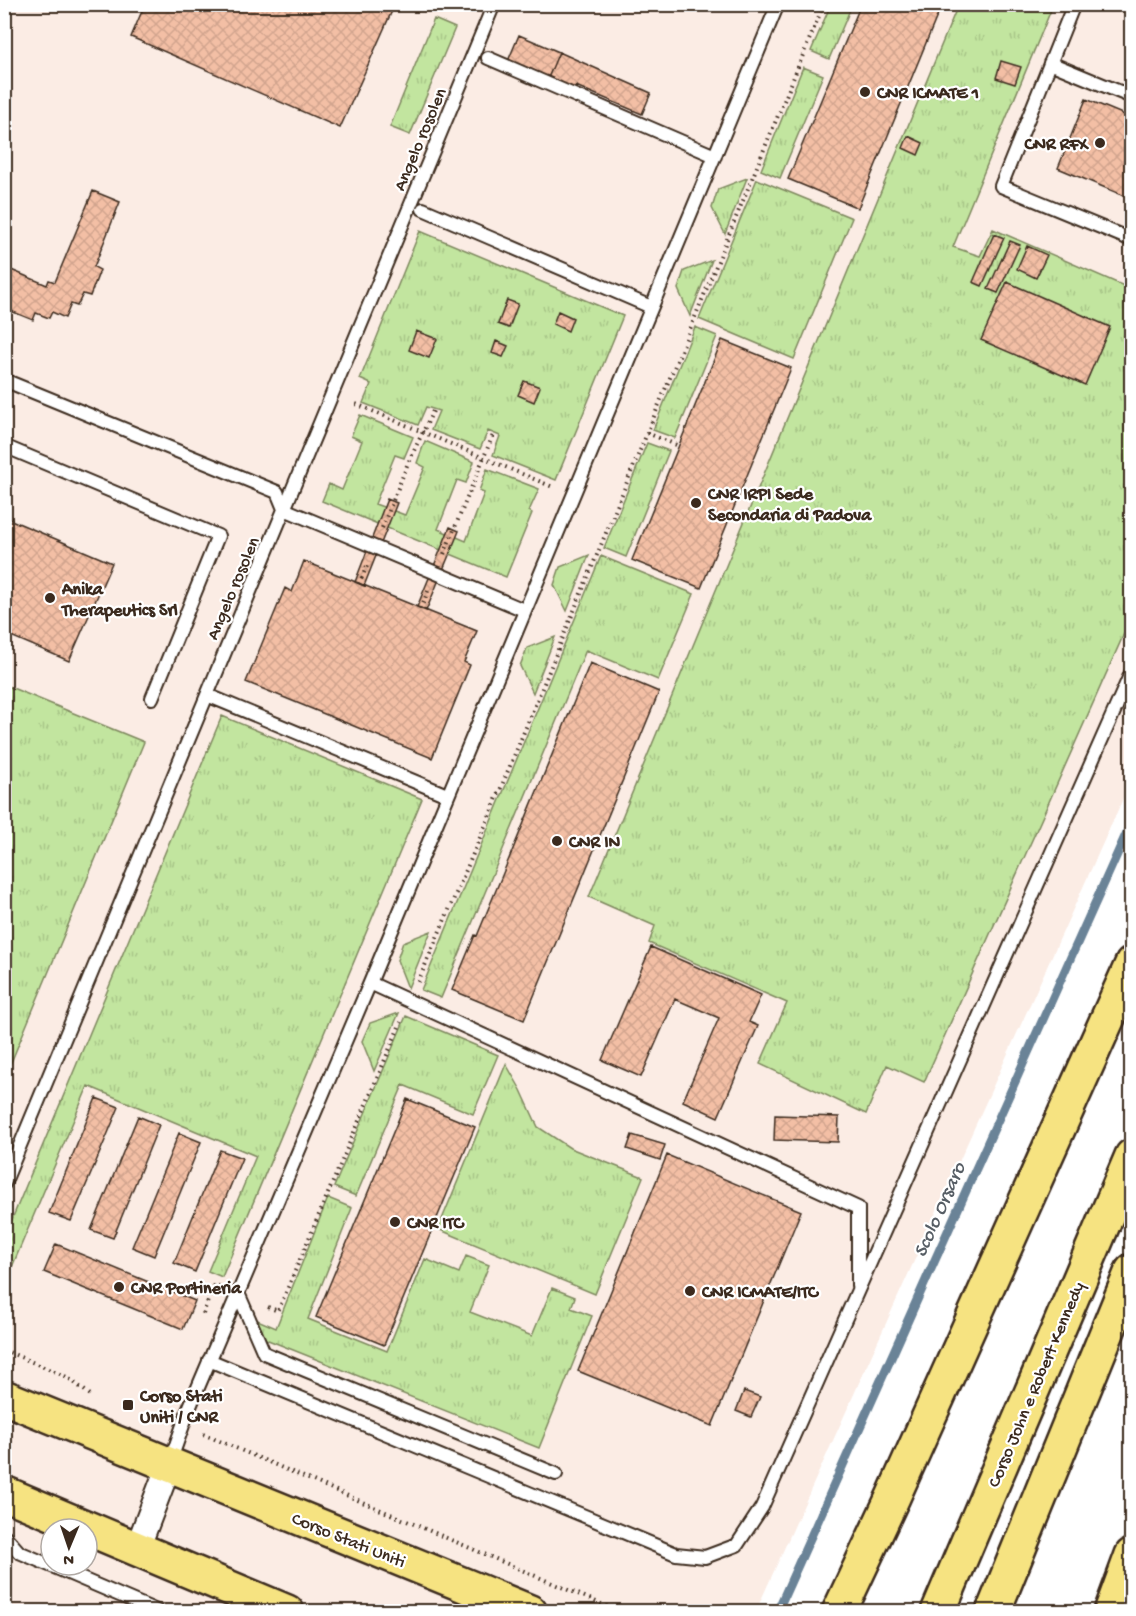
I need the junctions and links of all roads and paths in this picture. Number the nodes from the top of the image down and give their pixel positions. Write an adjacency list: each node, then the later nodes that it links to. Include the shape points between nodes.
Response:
1 (494, 4): 22 (lane, Angelo rosolen)
2 (778, 4): 8 (lane)
3 (824, 4): 16 (path)
4 (1074, 4): 6 (lane)
5 (488, 58): 8 (lane)
6 (1050, 63): 7 (lane); 10 (lane, via 1001,186)
7 (1131, 97)
8 (715, 156): 11 (lane)
9 (423, 209): 11 (lane)
10 (1131, 240)
11 (651, 307): 25 (lane)
12 (4, 380): 22 (lane, via 277,492)
13 (356, 404): 15 (path)
14 (434, 411): 15 (path)
15 (423, 433): 20 (path); 23 (path)
16 (647, 433): 19 (path); 32 (path)
17 (493, 435): 20 (path)
18 (4, 446): 28 (lane, via 218,536)
19 (679, 446)
20 (483, 458): 21 (path); 24 (path)
21 (553, 488)
22 (284, 509): 25 (lane); 27 (lane, Angelo rosolen)
23 (381, 531)
24 (443, 556)
25 (524, 610): 29 (lane)
26 (1131, 671): 36 (lane)
27 (207, 695): 29 (lane); 34 (lane, Angelo rosolen)
28 (152, 698)
29 (447, 795): 31 (lane)
30 (1131, 964): 53 (main road)
31 (370, 983): 32 (lane); 37 (lane)
32 (410, 1000): 36 (lane, via 858,1208); 37 (path, via 278,1311)
33 (1131, 1156): 54 (main road, Corso John e Robert Kennedy)
34 (4, 1184)
35 (1131, 1271): 55 (main road)
36 (858, 1290): 39 (lane, via 762,1508 737,1545 705,1557 676,1554)
37 (238, 1293): 39 (lane); 39 (path, via 214,1284 195,1334); 44 (lane, via 264,1353)
38 (4, 1350): 41 (path, via 67,1377)
39 (209, 1360): 43 (lane)
40 (4, 1397): 43 (main road, Corso Stati Uniti)
41 (98, 1401)
42 (205, 1434): 52 (path)
43 (169, 1465): 47 (street); 51 (main road, Corso Stati Uniti)
44 (556, 1474)
45 (4, 1493): 47 (main road)
46 (4, 1535): 49 (lane, via 18,1552)
47 (137, 1549): 50 (main road)
48 (1131, 1555): 56 (main road)
49 (159, 1611)
50 (287, 1611)
51 (530, 1611)
52 (620, 1611)
53 (839, 1611)
54 (938, 1611)
55 (993, 1611)
56 (1111, 1611)

